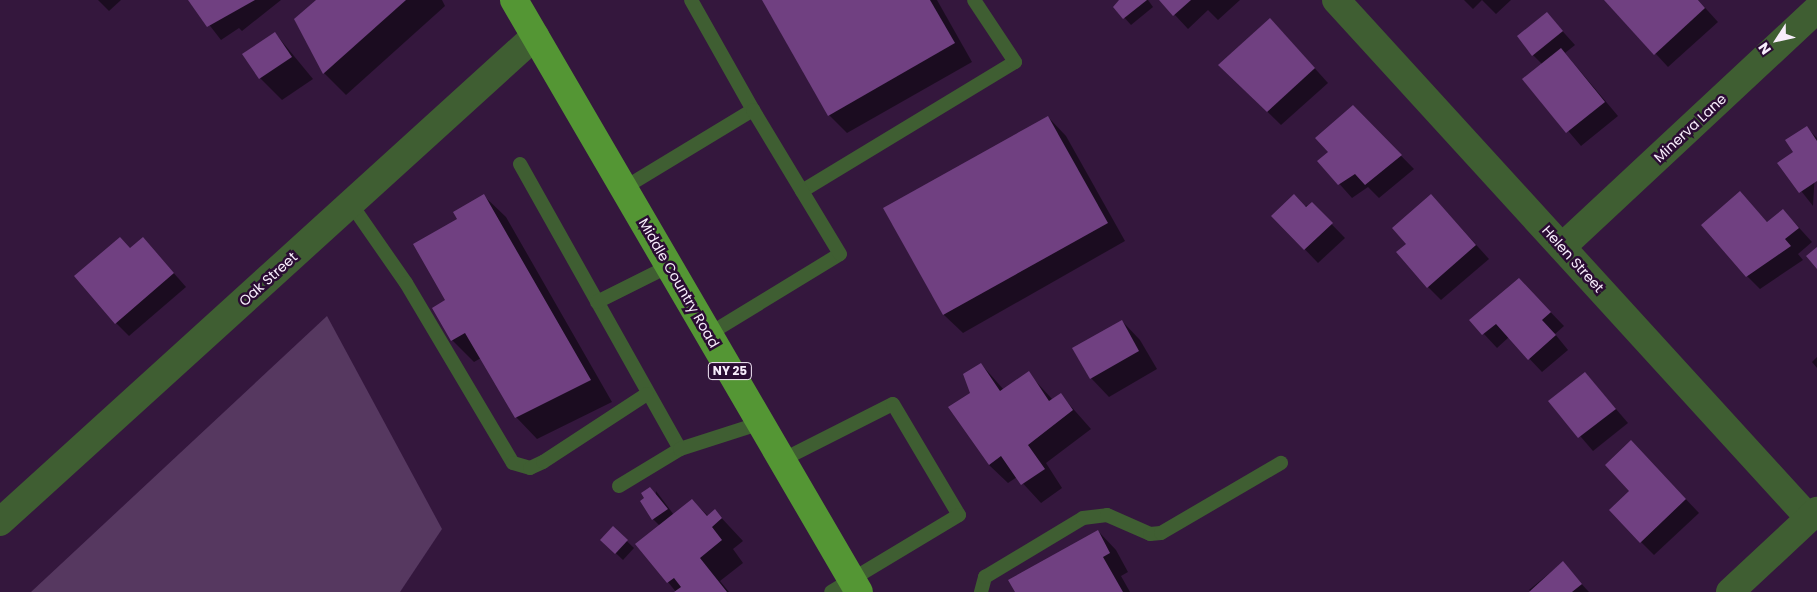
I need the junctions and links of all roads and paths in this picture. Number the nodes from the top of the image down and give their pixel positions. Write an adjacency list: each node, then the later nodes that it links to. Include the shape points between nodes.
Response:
1 (514, 0): 6 (main road, Middle Country Road / NY 25)
2 (692, 0): 7 (lane)
3 (974, 0): 10 (lane, via 1015,62)
4 (1336, 0): 12 (street, Helen Street)
5 (1817, 9): 12 (street, Minerva Lane)
6 (536, 36): 9 (main road, Middle Country Road / NY 25); 11 (street, Oak Street)
7 (753, 110): 9 (lane); 10 (lane)
8 (520, 164): 14 (lane)
9 (624, 188): 13 (main road, Middle Country Road / NY 25)
10 (802, 191): 15 (lane, via 840,254)
11 (351, 204): 16 (lane, via 406,284 513,463 530,468 543,462); 23 (street, Oak Street)
12 (1562, 247): 22 (street, Helen Street)
13 (669, 266): 14 (lane); 15 (main road, Middle Country Road / NY 25)
14 (597, 302): 16 (lane)
15 (709, 334): 17 (main road, Middle Country Road / NY 25)
16 (647, 394): 18 (lane)
17 (761, 423): 18 (lane); 19 (main road, Middle Country Road / NY 25)
18 (680, 449): 21 (lane)
19 (782, 460): 24 (main road, Middle Country Road / NY 25); 24 (lane, via 893,404 960,515)
20 (1281, 463): 25 (lane, via 1161,533 1150,534 1106,515 1083,518 985,577)
21 (619, 486)
22 (1813, 515): 26 (street)
23 (0, 522)
24 (847, 588)
25 (981, 592)
26 (1730, 592)

